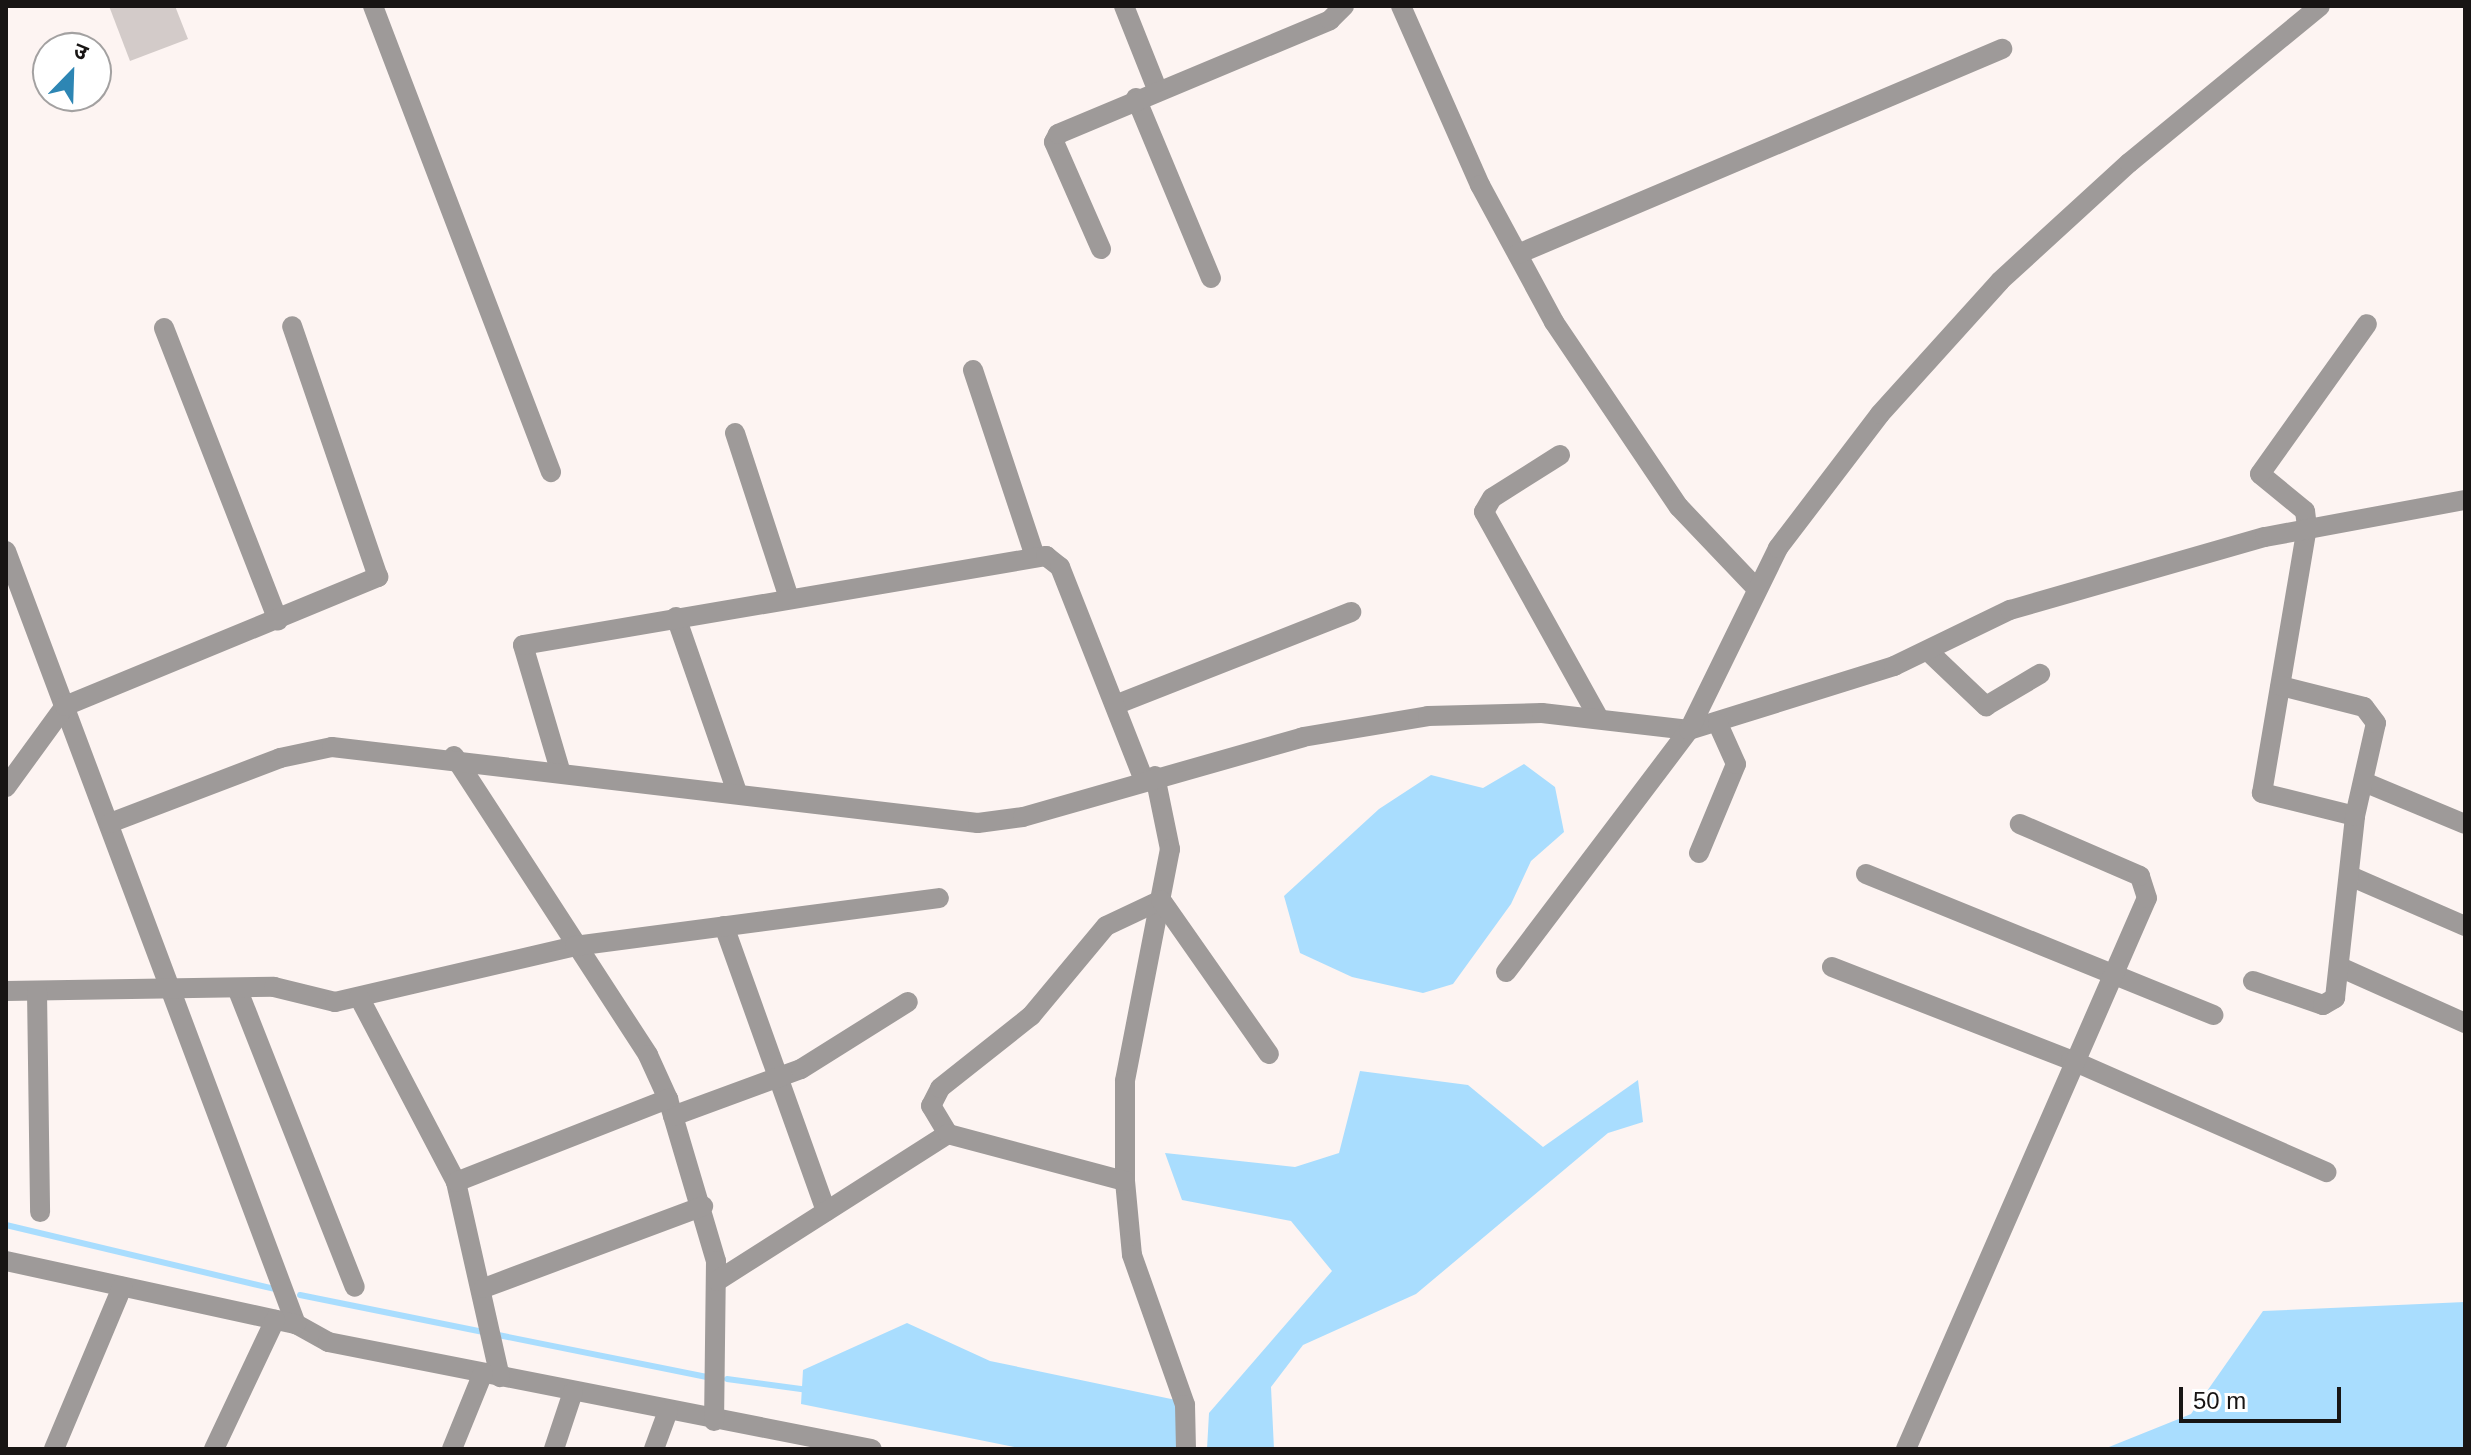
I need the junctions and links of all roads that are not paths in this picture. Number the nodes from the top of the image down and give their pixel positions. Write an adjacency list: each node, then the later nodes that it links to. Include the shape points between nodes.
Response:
1 (373, 6): 18 (street)
2 (1124, 6): 7 (street)
3 (1344, 6): 7 (street, via 1330,20)
4 (1401, 6): 10 (street)
5 (2320, 6): 23 (street, via 2129,163 2000,281 1813,495)
6 (2002, 49): 10 (street)
7 (1157, 89): 8 (street)
8 (1136, 98): 9 (street, via 1054,142); 11 (street)
9 (1101, 249)
10 (1518, 254): 23 (street, via 1602,397 1679,507)
11 (1211, 278)
12 (2367, 324): 20 (street, via 2261,470 2261,478 2305,511)
13 (292, 326): 27 (street, via 378,577)
14 (164, 328): 27 (street)
15 (973, 370): 22 (street)
16 (735, 433): 24 (street)
17 (1560, 455): 33 (street, via 1492,498 1484,512)
18 (551, 472)
19 (2465, 500): 20 (street)
20 (2307, 527): 28 (street, via 2010,610); 30 (street)
21 (6, 551): 32 (street)
22 (1035, 556): 24 (street); 31 (street, via 1060,567)
23 (1757, 589): 35 (street)
24 (789, 598): 26 (street)
25 (1351, 612): 31 (street)
26 (676, 617): 37 (street, via 523,645); 41 (street)
27 (278, 621): 32 (street)
28 (1929, 652): 29 (street, via 1986,706); 34 (street)
29 (2040, 674)
30 (2281, 686): 39 (street, via 2371,712 2376,723); 42 (street, via 2263,797)
31 (1115, 705): 38 (street)
32 (65, 706): 40 (street); 43 (street)
33 (1598, 717): 35 (street); 38 (street, via 1465,713 1360,725)
34 (1718, 724): 35 (street); 46 (street, via 1736,764)
35 (1689, 730): 56 (street)
36 (454, 756): 37 (street); 43 (street, via 304,751); 53 (street)
37 (560, 770): 41 (street)
38 (1149, 778): 41 (street, via 1023,817 978,823); 50 (street, via 1170,831)
39 (2364, 782): 42 (street); 45 (street)
40 (6, 787)
41 (737, 792)
42 (2355, 816): 48 (street)
43 (110, 823): 60 (street)
44 (2020, 824): 57 (street, via 2146,882 2147,898)
45 (2465, 824)
46 (1699, 853)
47 (1866, 874): 57 (street)
48 (2350, 876): 52 (street); 55 (street)
49 (939, 898): 51 (street)
50 (1161, 900): 67 (street); 71 (street, via 1106,926 1031,1016 940,1088 931,1106); 73 (street, via 1125,1081)
51 (724, 926): 53 (street); 69 (street)
52 (2465, 926)
53 (575, 946): 63 (street); 70 (street, via 648,1055)
54 (1832, 967): 68 (street)
55 (2342, 968): 58 (street, via 2335,998 2323,1005); 66 (street)
56 (1506, 972)
57 (2113, 973): 65 (street); 68 (street)
58 (2253, 981)
59 (237, 988): 60 (street); 63 (street, via 285,988 328,1003); 81 (street)
60 (176, 990): 62 (street); 84 (street)
61 (6, 991): 62 (street)
62 (37, 991): 77 (street)
63 (359, 997): 74 (street)
64 (908, 1002): 69 (street)
65 (2214, 1015)
66 (2465, 1023)
67 (1269, 1054)
68 (2071, 1060): 72 (street); 97 (street)
69 (774, 1079): 70 (street); 76 (street)
70 (671, 1108): 74 (street); 75 (street)
71 (948, 1134): 73 (street); 76 (street)
72 (2326, 1172)
73 (1125, 1181): 96 (street, via 1132,1255 1185,1405)
74 (456, 1182): 82 (street)
75 (703, 1206): 79 (street); 82 (street)
76 (826, 1211): 79 (street)
77 (40, 1212)
78 (6, 1261): 80 (street)
79 (717, 1281): 88 (street)
80 (122, 1287): 83 (street); 90 (street)
81 (355, 1287)
82 (484, 1288): 85 (street)
83 (275, 1320): 84 (street); 91 (street)
84 (296, 1324): 85 (street, via 328,1342)
85 (492, 1375): 86 (street); 92 (street)
86 (573, 1392): 87 (street); 93 (street)
87 (668, 1411): 88 (street); 94 (street)
88 (714, 1421): 89 (street)
89 (763, 1440): 95 (street)
90 (54, 1449)
91 (214, 1449)
92 (452, 1449)
93 (554, 1449)
94 (654, 1449)
95 (872, 1449)
96 (1186, 1449)
97 (1906, 1449)

